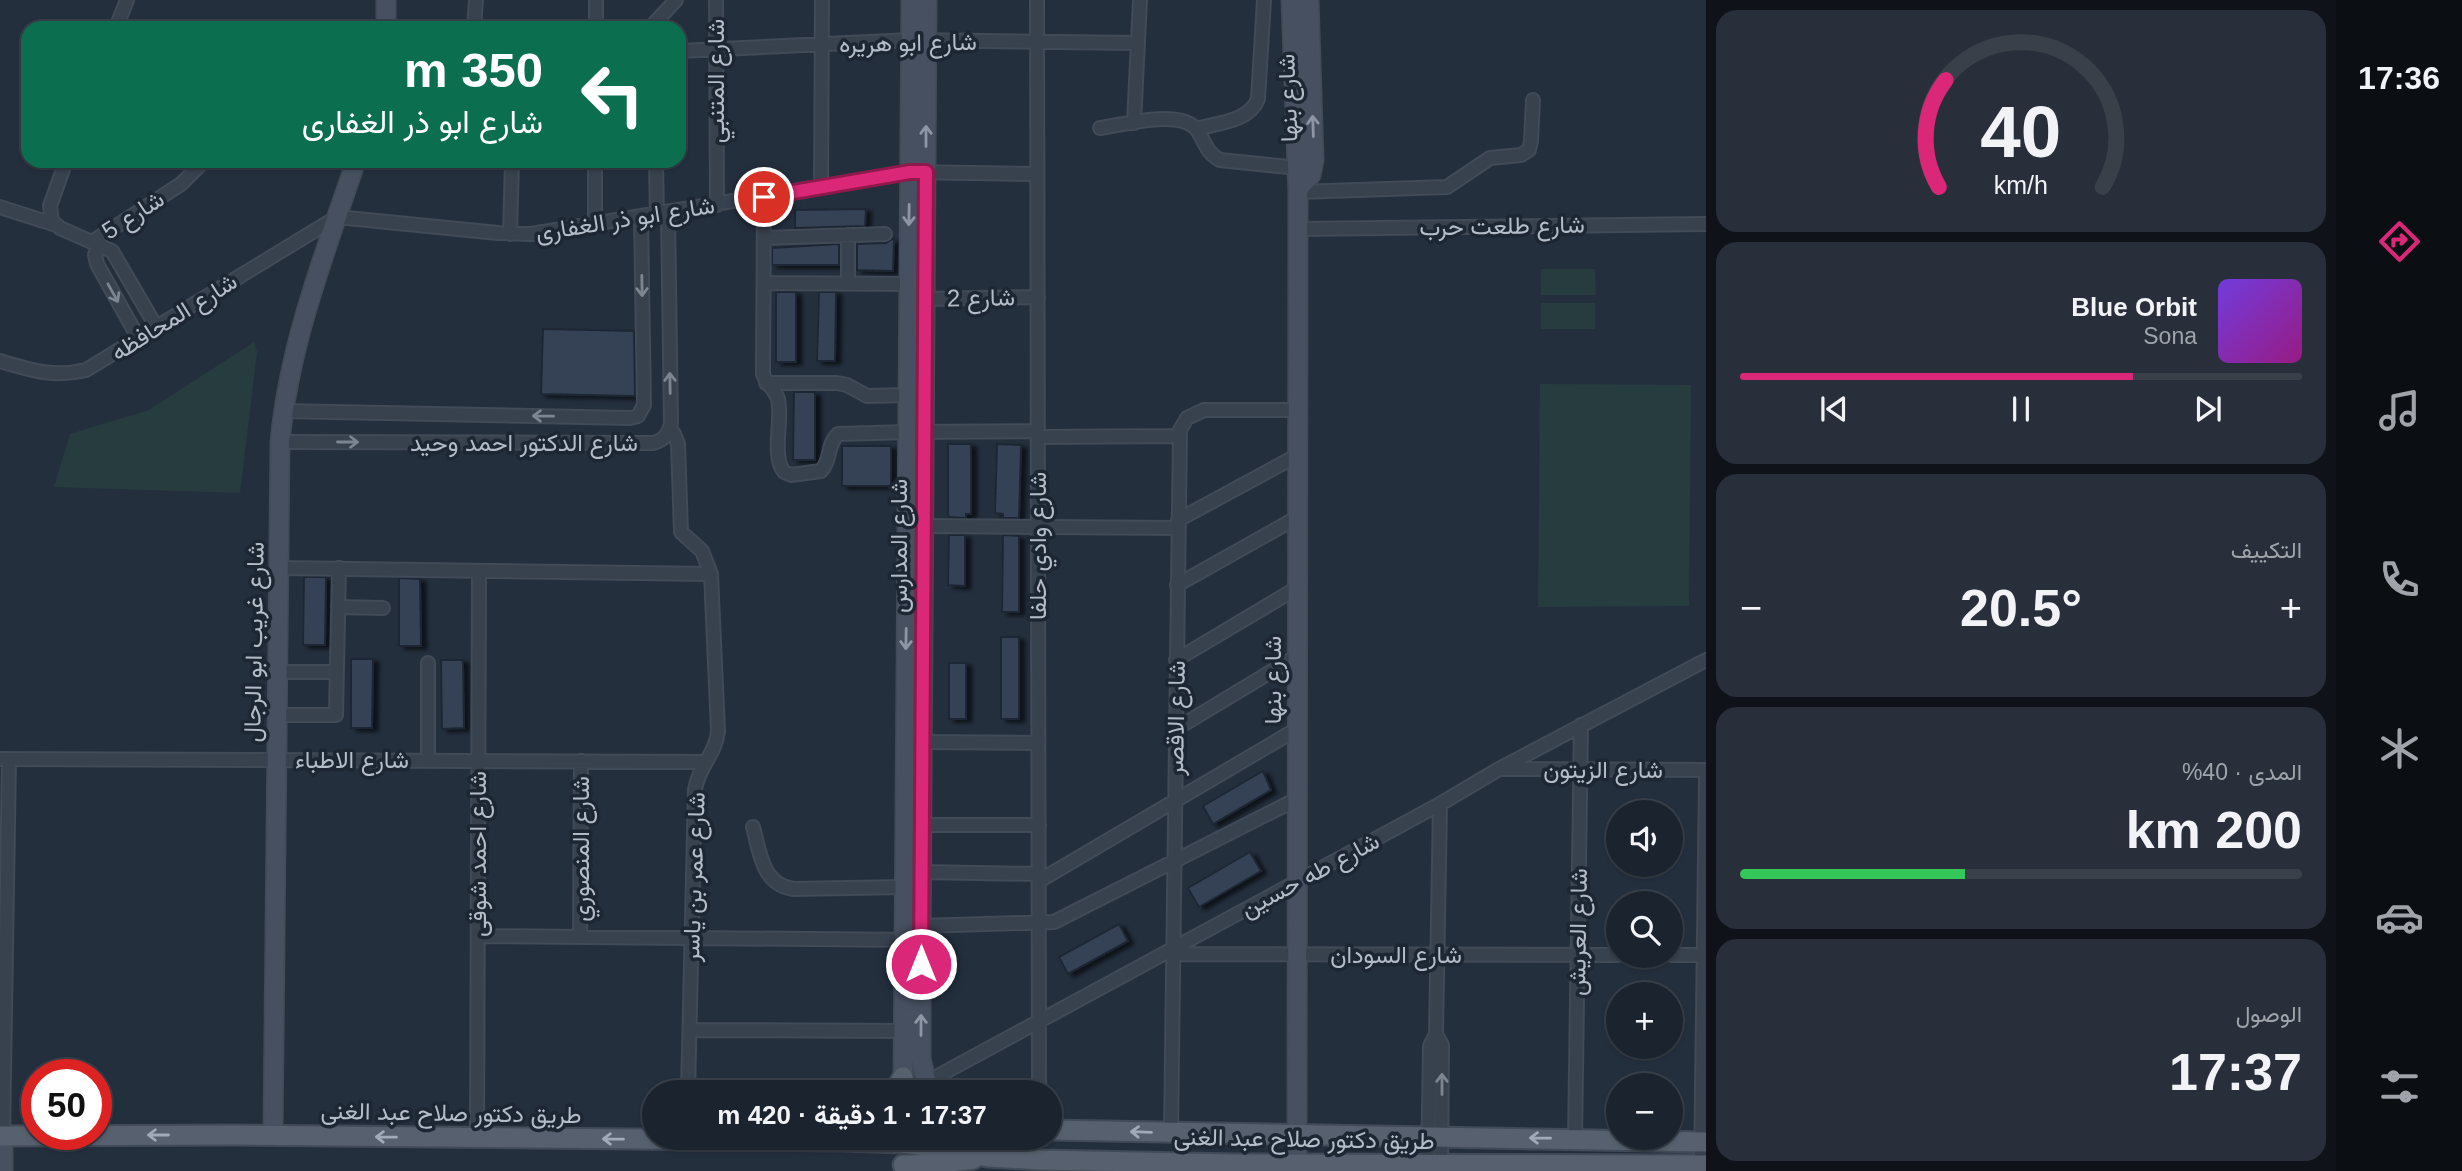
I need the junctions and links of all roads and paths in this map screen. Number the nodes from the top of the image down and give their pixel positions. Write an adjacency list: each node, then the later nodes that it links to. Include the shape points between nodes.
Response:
1 (127, 0): 15 (street)
2 (386, 0): 16 (main road)
3 (475, 0): 17 (street)
4 (596, 0): 18 (street)
5 (676, 0): 19 (street)
6 (716, 0): 24 (street, شارع المتنبي)
7 (822, 0): 23 (street)
8 (912, 0): 20 (main road, شارع المدارس)
9 (927, 0): 20 (main road, شارع المدارس)
10 (1037, 0): 21 (street, شارع وادي حلفا)
11 (1140, 0): 22 (street)
12 (1264, 0): 29 (street, via 1255,108)
13 (1291, 0): 36 (main road, شارع بنها)
14 (1309, 0): 40 (main road, شارع بنها, one-way to 14, via 1314,168)
15 (119, 21)
16 (387, 21)
17 (474, 21)
18 (596, 21)
19 (656, 21)
20 (919, 40): 21 (street, شارع ابو هريره); 23 (street, شارع ابو هريره); 37 (main road, شارع المدارس)
21 (1037, 42): 22 (street, شارع ابو هريره); 38 (street, شارع وادي حلفا)
22 (1138, 43): 27 (street)
23 (822, 44): 24 (street, شارع ابو هريره); 39 (street)
24 (716, 50): 25 (street, شارع ابو هريره); 42 (street, شارع المتنبي)
25 (686, 51)
26 (1533, 100): 40 (street, via 1529,150 1490,158 1447,187)
27 (1134, 123): 28 (street); 29 (street, via 1178,118)
28 (1100, 128)
29 (1196, 129): 36 (street, via 1210,154 1220,160)
30 (64, 168): 48 (street, via 50,206)
31 (197, 168): 55 (street, شارع 5)
32 (354, 168): 45 (main road, شارع غريب ابو الرجال)
33 (513, 168): 51 (street)
34 (595, 168): 49 (street)
35 (657, 168): 44 (street, شارع الدكتور احمد وحيد)
36 (1298, 168): 40 (main road, شارع بنها)
37 (918, 172): 38 (street, شارع ابو ذر الغفارى); 39 (street, شارع ابو ذر الغفارى); 58 (main road, شارع المدارس, one-way to 58); 60 (main road, شارع المدارس)
38 (1037, 174): 59 (street, شارع وادي حلفا)
39 (821, 187): 41 (street, شارع ابو ذر الغفارى)
40 (1298, 190): 50 (main road, شارع بنها)
41 (764, 197): 42 (street, شارع ابو ذر الغفارى); 54 (street)
42 (716, 205): 44 (street, شارع ابو ذر الغفارى)
43 (0, 207): 48 (street)
44 (663, 214): 46 (street, شارع ابو ذر الغفارى); 68 (street, شارع الدكتور احمد وحيد, one-way to 44)
45 (337, 217): 51 (street, شارع ابو ذر الغفارى); 61 (street, شارع المحافظه); 67 (main road, شارع غريب ابو الرجال, via 296,344)
46 (641, 217): 49 (street, شارع ابو ذر الغفارى); 67 (street, شارع الدكتور احمد وحيد, one-way to 67, via 644,405 638,416)
47 (1706, 224): 50 (street, شارع طلعت حرب)
48 (55, 225): 55 (street)
49 (595, 225): 51 (street, شارع ابو ذر الغفارى)
50 (1298, 229): 66 (main road, شارع بنها)
51 (509, 234)
52 (885, 234): 53 (street)
53 (848, 235): 54 (street); 57 (street)
54 (764, 239): 56 (street)
55 (95, 244): 61 (street, via 115,254); 62 (street, one-way to 62, via 97,264)
56 (764, 283): 57 (street); 64 (street)
57 (848, 284): 58 (street)
58 (909, 284): 65 (main road, شارع المدارس)
59 (1038, 297): 60 (street, شارع 2); 70 (street, شارع وادي حلفا)
60 (925, 299): 69 (main road, شارع المدارس)
61 (157, 328): 62 (street, شارع المحافظه)
62 (139, 339): 63 (street, شارع المحافظه, via 98,365 72,374 45,374)
63 (0, 361)
64 (766, 383): 65 (street, via 837,383 867,396); 69 (street, via 778,398 779,463 788,474 821,471 838,434)
65 (908, 396): 69 (main road, شارع المدارس)
66 (1298, 410): 71 (street, via 1198,411 1187,418); 73 (main road, شارع بنها)
67 (283, 411): 72 (main road, شارع غريب ابو الرجال)
68 (670, 430): 72 (street, شارع الدكتور احمد وحيد, one-way to 68, via 653,443); 81 (street, شارع عمر بن ياسر, via 678,444 681,532 702,551)
69 (916, 431): 70 (street); 76 (main road, شارع المدارس); 118 (main road, شارع المدارس, one-way to 118)
70 (1038, 434): 71 (street); 77 (street, شارع وادي حلفا)
71 (1179, 436): 75 (street, شارع الاقصر)
72 (280, 442): 78 (main road, شارع غريب ابو الرجال)
73 (1298, 455): 74 (main road, شارع بنها); 75 (street)
74 (1298, 517): 82 (street); 83 (main road, شارع بنها)
75 (1178, 524): 77 (street); 82 (street, شارع الاقصر)
76 (924, 526): 77 (street); 96 (main road, شارع المدارس)
77 (1038, 527): 97 (street, شارع وادي حلفا)
78 (279, 568): 79 (street); 90 (main road, شارع غريب ابو الرجال)
79 (339, 569): 80 (street); 84 (street)
80 (479, 570): 81 (street); 101 (street, شارع احمد شوقى)
81 (711, 574): 103 (street, شارع عمر بن ياسر, via 718,731 715,748)
82 (1177, 585): 87 (street, شارع الاقصر)
83 (1297, 588): 86 (main road, شارع بنها); 87 (street)
84 (338, 607): 85 (street); 91 (street)
85 (383, 608)
86 (1297, 656): 94 (street); 95 (main road, شارع بنها)
87 (1176, 660): 94 (street, شارع الاقصر)
88 (1706, 660): 93 (street, شارع طه حسين)
89 (428, 663): 100 (street)
90 (278, 672): 91 (street); 92 (main road, شارع غريب ابو الرجال)
91 (337, 672): 92 (street, via 336,715)
92 (277, 715): 99 (main road, شارع غريب ابو الرجال)
93 (1581, 725): 104 (street, شارع طه حسين); 105 (street, شارع العريش)
94 (1175, 729): 109 (street, شارع الاقصر)
95 (1297, 729): 108 (main road, شارع بنها); 109 (street)
96 (922, 742): 97 (street); 111 (main road, شارع المدارس)
97 (1038, 743): 112 (street, شارع وادي حلفا)
98 (4, 759): 99 (street, شارع الاطباء); 119 (street)
99 (277, 760): 100 (street, شارع الاطباء); 143 (main road, شارع غريب ابو الرجال)
100 (428, 761): 101 (street, شارع الاطباء)
101 (478, 761): 102 (street, شارع الاطباء); 122 (street, شارع احمد شوقى)
102 (581, 761): 103 (street, شارع الاطباء); 123 (street, شارع المنصوري)
103 (705, 762): 124 (street, شارع عمر بن ياسر, via 695,790)
104 (1499, 769): 105 (street, شارع الزيتون); 110 (street, شارع طه حسين)
105 (1580, 770): 106 (street, شارع الزيتون); 128 (street, شارع العريش)
106 (1706, 770)
107 (1706, 778): 131 (street)
108 (1297, 799): 114 (street); 117 (main road, شارع بنها)
109 (1175, 803): 114 (street, شارع الاقصر); 116 (street)
110 (1440, 804): 117 (street, شارع طه حسين); 127 (street)
111 (922, 825): 112 (street); 115 (main road, شارع المدارس)
112 (1039, 825): 116 (street, شارع وادي حلفا)
113 (753, 827): 118 (street, via 765,870 780,885 793,889)
114 (1174, 862): 120 (street, via 1059,920); 125 (street, شارع الاقصر)
115 (921, 872): 116 (street); 121 (main road, شارع المدارس)
116 (1039, 877): 120 (street, شارع وادي حلفا)
117 (1297, 882): 125 (street, شارع طه حسين); 126 (main road, شارع بنها)
118 (904, 887): 121 (main road, شارع المدارس)
119 (4, 912): 144 (street)
120 (1039, 924): 121 (street); 132 (street, شارع وادي حلفا)
121 (915, 935): 124 (street); 134 (main road, شارع المدارس); 137 (main road, شارع المدارس, one-way to 121, via 921,1059)
122 (478, 936): 123 (street); 146 (street, شارع احمد شوقى)
123 (580, 937): 124 (street)
124 (691, 938): 133 (street, شارع عمر بن ياسر)
125 (1173, 952): 126 (street, شارع السودان); 132 (street, شارع طه حسين); 141 (street, شارع الاقصر)
126 (1297, 955): 127 (street, شارع السودان); 142 (main road, شارع بنها)
127 (1437, 955): 128 (street, شارع السودان); 145 (street, via 1436,1034 1442,1045)
128 (1578, 955): 129 (street, شارع السودان); 148 (street, شارع العريش)
129 (1606, 955)
130 (1683, 955): 131 (street)
131 (1705, 955): 149 (street)
132 (1039, 1022): 138 (street, شارع طه حسين); 139 (street, شارع وادي حلفا)
133 (690, 1030): 134 (street); 135 (street, شارع عمر بن ياسر)
134 (903, 1031): 136 (main road, شارع المدارس)
135 (688, 1080)
136 (911, 1080)
137 (914, 1080)
138 (927, 1080)
139 (1039, 1080)
140 (1062, 1130): 141 (main road, طريق دكتور صلاح عبد الغنى, one-way to 140)
141 (1171, 1133): 142 (main road, طريق دكتور صلاح عبد الغنى)
142 (1297, 1134): 145 (main road, طريق دكتور صلاح عبد الغنى); 159 (main road, شارع بنها)
143 (273, 1135): 144 (main road, طريق دكتور صلاح عبد الغنى, one-way to 144); 146 (main road, طريق دكتور صلاح عبد الغنى, one-way to 143)
144 (2, 1136): 163 (main road)
145 (1435, 1136): 148 (main road, طريق دكتور صلاح عبد الغنى, one-way to 145); 160 (street)
146 (477, 1138): 147 (main road, طريق دكتور صلاح عبد الغنى, one-way to 146)
147 (642, 1138)
148 (1575, 1139): 149 (main road, طريق دكتور صلاح عبد الغنى)
149 (1704, 1142): 156 (street)
150 (905, 1150): 157 (main road)
151 (955, 1150): 153 (main road, طريق دكتور صلاح عبد الغنى)
152 (974, 1150): 153 (main road)
153 (988, 1157): 154 (main road, طريق دكتور صلاح عبد الغنى); 157 (main road)
154 (1042, 1165): 155 (main road, طريق دكتور صلاح عبد الغنى)
155 (1170, 1166): 158 (main road, طريق دكتور صلاح عبد الغنى)
156 (1703, 1167): 162 (main road, طريق دكتور صلاح عبد الغنى)
157 (903, 1168)
158 (1243, 1168): 159 (main road, طريق دكتور صلاح عبد الغنى)
159 (1296, 1168): 160 (main road, طريق دكتور صلاح عبد الغنى)
160 (1435, 1168): 161 (main road, طريق دكتور صلاح عبد الغنى)
161 (1578, 1168): 162 (main road, طريق دكتور صلاح عبد الغنى)
162 (1600, 1168)
163 (3, 1171)

